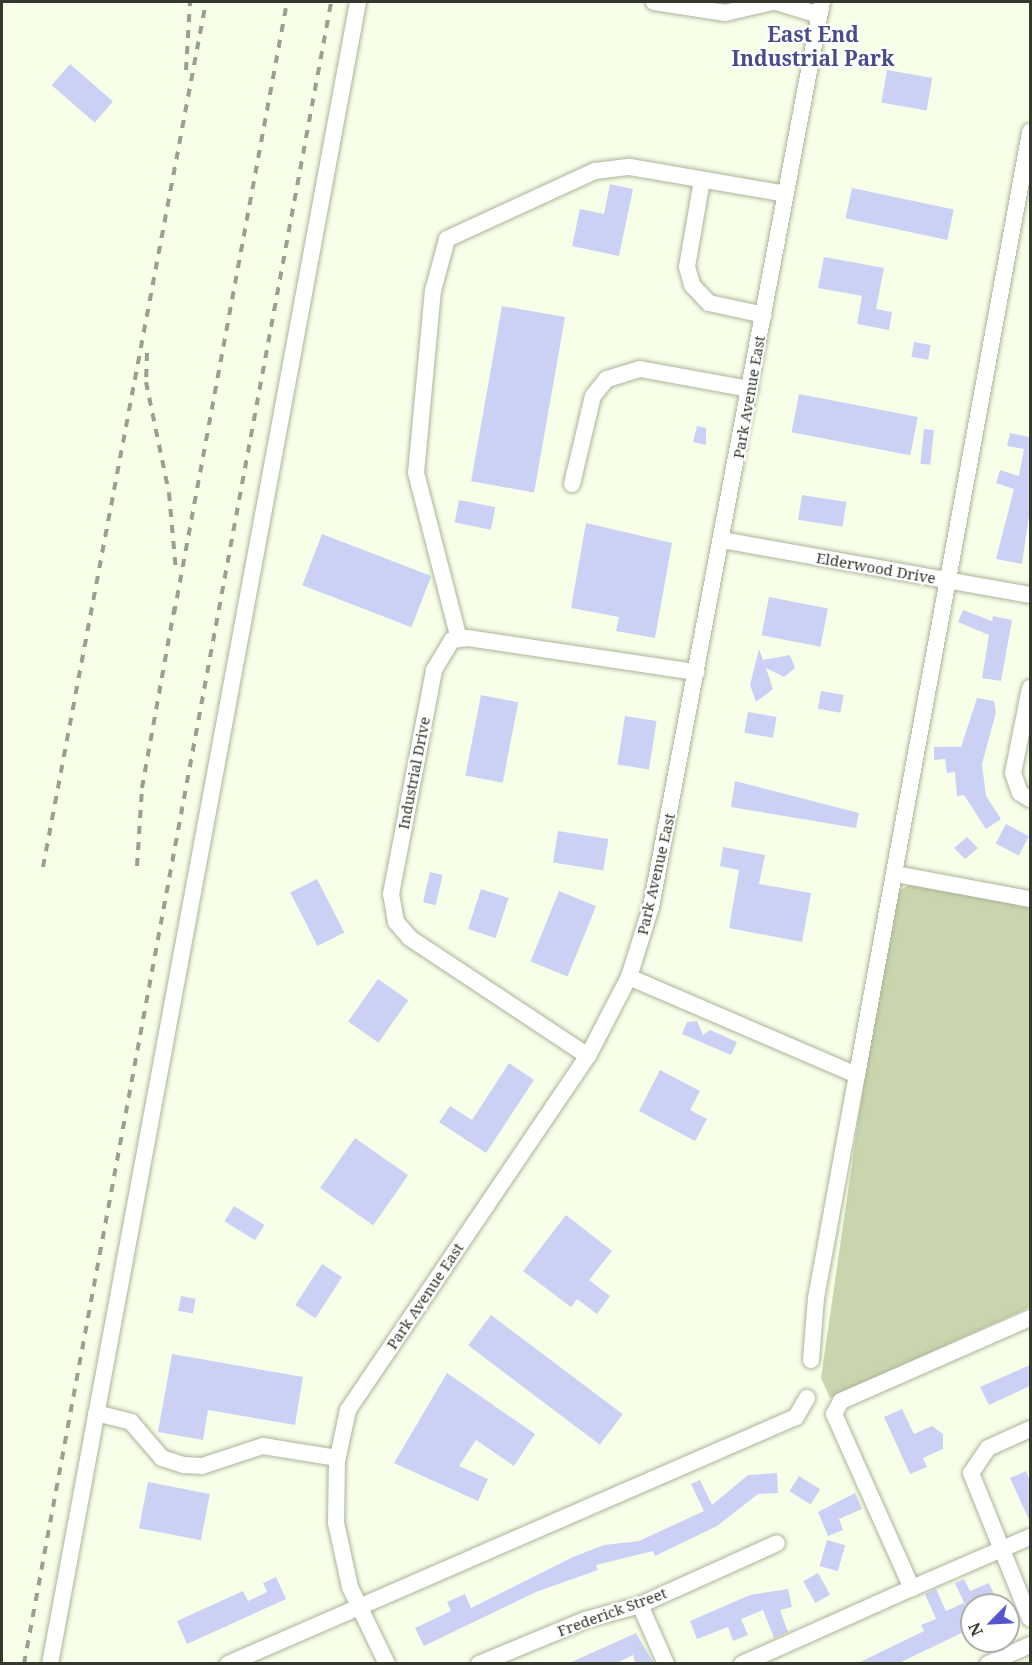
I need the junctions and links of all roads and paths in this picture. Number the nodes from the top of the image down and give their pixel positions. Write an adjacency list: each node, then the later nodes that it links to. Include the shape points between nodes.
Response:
1 (358, 2): 28 (street)
2 (654, 2): 4 (street, via 725,14)
3 (775, 2): 4 (street); 5 (street)
4 (741, 5)
5 (820, 8): 9 (street, Park Avenue East)
6 (1030, 132): 7 (street)
7 (1029, 153): 14 (street)
8 (702, 180): 9 (street); 10 (street, via 687,267 692,285 709,303); 16 (street, via 630,167 595,171 447,238 433,291 416,473)
9 (786, 194): 10 (street, Park Avenue East)
10 (764, 315): 11 (street, Park Avenue East)
11 (750, 389): 12 (street, via 640,369 607,379 594,396); 13 (street, Park Avenue East)
12 (572, 484)
13 (722, 540): 14 (street, Elderwood Drive); 17 (street, Park Avenue East)
14 (950, 581): 15 (street, Elderwood Drive); 20 (street)
15 (1030, 595)
16 (459, 639): 17 (street); 23 (street, Industrial Drive, via 452,640 435,670 391,894 396,922 410,938)
17 (696, 672): 22 (street, Park Avenue East, via 651,907)
18 (1030, 695): 19 (street, via 1013,773 1020,793)
19 (1030, 799)
20 (896, 874): 21 (street); 24 (street)
21 (1030, 899)
22 (629, 977): 23 (street, Park Avenue East); 24 (street)
23 (588, 1056): 30 (street, Park Avenue East, via 348,1410)
24 (857, 1075): 26 (street, via 816,1299)
25 (1030, 1318): 34 (street, via 837,1405 835,1420)
26 (811, 1360)
27 (807, 1398): 36 (street, via 796,1417)
28 (96, 1413): 30 (street, via 131,1422 162,1458 184,1465 202,1466 262,1446); 39 (street)
29 (1030, 1429): 33 (street, via 988,1448 971,1473)
30 (337, 1458): 36 (street, Park Avenue East, via 336,1523)
31 (1030, 1537): 33 (street)
32 (777, 1543): 35 (street, Frederick Street)
33 (1001, 1550): 34 (street); 37 (street)
34 (912, 1588): 44 (street)
35 (640, 1605): 42 (street, Frederick Street, via 585,1620); 43 (street)
36 (359, 1606): 40 (street); 41 (street, Park Avenue East)
37 (1030, 1619)
38 (1030, 1645): 45 (street)
39 (50, 1664)
40 (228, 1664)
41 (387, 1664)
42 (479, 1664)
43 (666, 1664)
44 (742, 1664)
45 (988, 1664)

